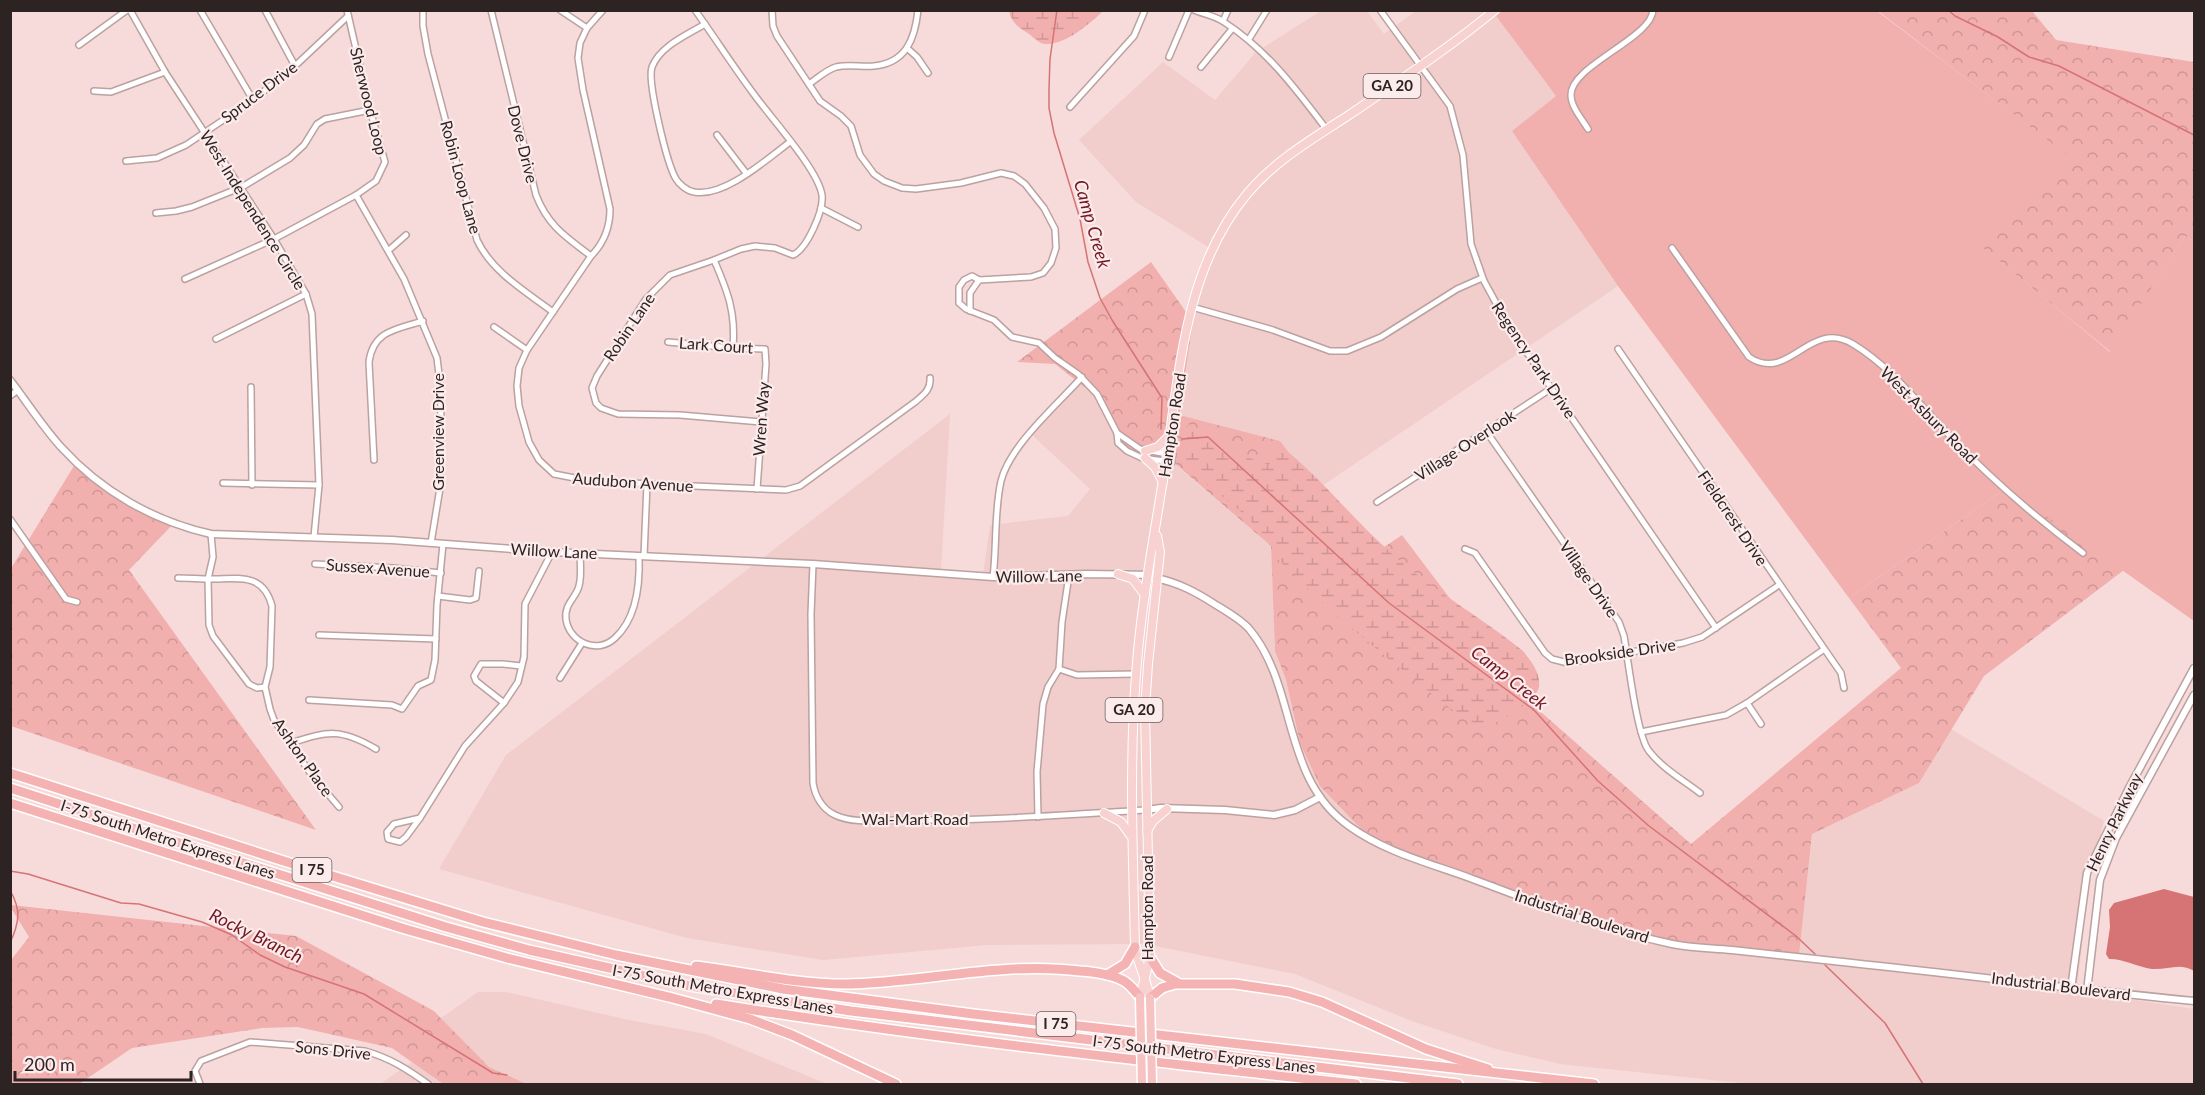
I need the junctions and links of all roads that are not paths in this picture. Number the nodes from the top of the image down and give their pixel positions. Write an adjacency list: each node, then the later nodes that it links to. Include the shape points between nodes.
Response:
1 (129, 10): 25 (street); 31 (street, West Independence Circle)
2 (200, 10): 35 (street)
3 (265, 10): 29 (street)
4 (423, 10): 62 (street, Robin Loop Lane, via 428,54 477,240 494,266)
5 (491, 10): 54 (street, Dove Drive, via 540,207 557,229)
6 (560, 10): 22 (street)
7 (603, 10): 22 (street, Audubon Avenue)
8 (695, 10): 21 (street)
9 (772, 10): 33 (street, via 777,36)
10 (918, 10): 26 (street, via 916,30)
11 (1145, 10): 36 (street, via 1134,36)
12 (1188, 10): 27 (street)
13 (1194, 10): 20 (street)
14 (1228, 10): 20 (street)
15 (1267, 10): 24 (street)
16 (1380, 10): 28 (street, Regency Park Drive)
17 (1495, 10): 28 (main road, Hampton Road / GA 20)
18 (1653, 10): 38 (street, via 1651,20 1641,30 1599,61 1573,87 1573,103)
19 (347, 13): 29 (street, Spruce Drive); 37 (street, Sherwood Loop)
20 (1223, 21): 23 (street)
21 (705, 24): 42 (street); 44 (street, via 670,45 652,68 652,91 666,150 674,177 693,192 716,190)
22 (587, 28): 54 (street, Audubon Avenue, via 578,49 579,67 610,209 607,230)
23 (1233, 29): 24 (street); 30 (street)
24 (1249, 39): 39 (street, via 1282,71)
25 (79, 45)
26 (907, 48): 32 (street); 33 (street, via 881,65 833,68)
27 (1169, 57)
28 (1422, 65): 39 (main road, Hampton Road / GA 20); 56 (street, Regency Park Drive, via 1447,100 1456,123 1463,155 1471,244)
29 (295, 66): 35 (street, Spruce Drive)
30 (1201, 67)
31 (165, 72): 34 (street, via 111,92); 40 (street, West Independence Circle)
32 (928, 72)
33 (809, 84): 58 (street, via 824,105 851,126 869,169 891,185 928,188 1001,172 1026,184 1048,214 1056,233 1051,263 1042,273 1031,277)
34 (94, 91)
35 (253, 100): 40 (street, Spruce Drive)
36 (1070, 107)
37 (370, 110): 45 (street, via 325,119 290,158); 46 (street, Sherwood Loop, via 385,162 376,182)
38 (1588, 129)
39 (1327, 130): 60 (main road, Hampton Road / GA 20, via 1271,170 1237,207 1213,246)
40 (204, 133): 43 (street, Spruce Drive, via 157,158); 45 (street, West Independence Circle)
41 (717, 135): 44 (street)
42 (790, 142): 44 (street); 47 (street, via 817,180)
43 (126, 161)
44 (746, 173)
45 (242, 188): 48 (street, via 192,207); 51 (street, West Independence Circle)
46 (356, 195): 51 (street, Sherwood Loop); 53 (street, Greenview Drive)
47 (821, 208): 49 (street); 55 (street, Robin Lane, via 808,237 793,255 755,246)
48 (156, 213)
49 (858, 227)
50 (406, 235): 53 (street)
51 (274, 239): 57 (street, Sherwood Loop); 59 (street, West Independence Circle)
52 (1672, 248): 100 (street, West Asbury Road, via 1749,357 1771,364 1824,338 1852,344 1901,383 2010,495)
53 (388, 250): 63 (street, Greenview Drive)
54 (591, 256): 62 (street, Audubon Avenue)
55 (714, 260): 67 (street, via 730,297 735,322); 78 (street, Robin Lane, via 670,275 655,288 597,376 592,388 594,398 601,408 618,414)
56 (1482, 278): 60 (street, via 1457,289 1381,337 1347,351 1330,351); 75 (street, Regency Park Drive)
57 (185, 279)
58 (978, 280): 61 (street, via 970,293); 61 (street, via 968,277 958,291 958,303)
59 (306, 294): 65 (street); 88 (street, West Independence Circle, via 312,314)
60 (1192, 307): 80 (main road, Hampton Road / GA 20)
61 (970, 311): 71 (street, via 994,320 1012,337 1039,343)
62 (553, 312): 70 (street, Audubon Avenue)
63 (423, 321): 83 (street, via 386,333 371,351); 95 (street, Greenview Drive, via 437,358 441,391 440,488)
64 (494, 327): 70 (street)
65 (216, 339)
66 (668, 342): 67 (street, Lark Court)
67 (733, 348): 68 (street, Lark Court)
68 (765, 348): 78 (street, Wren Way)
69 (1618, 349): 112 (street, Fieldcrest Drive)
70 (527, 350): 86 (street, Audubon Avenue, via 519,368 518,396 529,442 539,460 561,477)
71 (1082, 377): 81 (street, via 1097,394 1117,433); 109 (street, via 1025,439 1007,465 1001,482)
72 (930, 378): 89 (street, Audubon Avenue, via 930,388 921,397 800,486 786,490)
73 (10, 380): 76 (street, Willow Lane)
74 (251, 387): 87 (street)
75 (1552, 388): 79 (street, Village Overlook); 116 (street, Regency Park Drive)
76 (18, 390): 77 (street); 93 (street, Willow Lane, via 60,445 104,486 158,518)
77 (10, 396)
78 (761, 422): 89 (street, Wren Way)
79 (1486, 431): 90 (street, Village Overlook); 121 (street, Village Drive, via 1619,622)
80 (1170, 435): 81 (main road); 82 (main road, Hampton Road / GA 20)
81 (1145, 454): 82 (street); 84 (main road)
82 (1170, 458): 84 (main road, Hampton Road / GA 20)
83 (374, 460)
84 (1163, 482): 92 (main road, Hampton Road / GA 20)
85 (223, 483): 87 (street)
86 (647, 484): 89 (street, Audubon Avenue); 101 (street)
87 (252, 485): 88 (street)
88 (318, 485): 94 (street, West Independence Circle)
89 (757, 489)
90 (1377, 502)
91 (10, 519): 115 (street, via 66,599)
92 (1155, 530): 108 (main road, Hampton Road / GA 20); 108 (main road, Hampton Road / GA 20, via 1160,552)
93 (211, 534): 94 (street, Willow Lane); 111 (street, via 213,557)
94 (314, 537): 95 (street, Willow Lane)
95 (431, 543): 96 (street, Willow Lane)
96 (442, 544): 98 (street, Willow Lane); 105 (street)
97 (1465, 549): 121 (street, Brookside Drive, via 1475,553 1552,659 1568,663)
98 (552, 552): 99 (street, Willow Lane); 122 (street, via 525,604)
99 (580, 553): 101 (street, Willow Lane); 119 (street, via 580,583 567,605 566,616 571,633)
100 (2083, 553)
101 (641, 556): 103 (street, Willow Lane); 119 (street, via 636,602 626,624 610,642)
102 (315, 564): 105 (street, Sussex Avenue)
103 (813, 564): 109 (street, Willow Lane); 147 (street, Wal-Mart Road, via 813,783 819,801 837,816 854,820)
104 (479, 571): 114 (street, via 476,598)
105 (441, 573): 114 (street)
106 (1118, 574): 107 (street, Willow Lane); 108 (street, Willow Lane); 113 (main road, via 1133,579)
107 (1070, 575): 109 (street, Willow Lane); 124 (street)
108 (1153, 576): 113 (main road, Hampton Road / GA 20); 140 (street, Industrial Boulevard, via 1193,590 1247,627 1265,652 1302,767); 144 (main road, Hampton Road / GA 20, via 1145,710)
109 (993, 577)
110 (178, 578): 111 (street, Ashton Place)
111 (208, 579): 127 (street, via 209,625 213,636 249,684); 127 (street, Ashton Place, via 255,580 269,596 270,667)
112 (1779, 585): 116 (street, Brookside Drive); 120 (street, Fieldcrest Drive)
113 (1145, 595): 125 (main road, Hampton Road / GA 20)
114 (438, 596): 118 (street)
115 (77, 602)
116 (1716, 628): 121 (street, Brookside Drive, via 1683,643)
117 (319, 635): 118 (street)
118 (436, 639): 130 (street, via 430,680 418,686 402,709 392,705)
119 (582, 643): 126 (street)
120 (1823, 650): 128 (street, Fieldcrest Drive, via 1841,674); 132 (street)
121 (1627, 652): 134 (street, Village Drive)
122 (521, 666): 131 (street, via 518,682); 131 (street, via 481,664 474,676)
123 (2194, 668): 157 (street, Henry Parkway, via 2087,873)
124 (1059, 669): 125 (street, via 1077,675); 147 (street, via 1043,704)
125 (1136, 674): 145 (main road, Hampton Road / GA 20)
126 (560, 678)
127 (265, 687): 135 (street, Ashton Place, via 274,720)
128 (1844, 688)
129 (2194, 695): 158 (street, Henry Parkway, via 2116,838 2100,880)
130 (309, 700)
131 (504, 703): 148 (street, via 465,746)
132 (1747, 704): 133 (street); 134 (street, via 1715,719)
133 (1761, 724)
134 (1641, 732): 139 (street, Village Drive, via 1648,751)
135 (291, 743): 136 (street, via 323,733 359,739); 142 (street, Ashton Place)
136 (376, 748)
137 (10, 773): 152 (highway, I 75, via 418,903)
138 (10, 788): 170 (highway, I-75 South Metro Express Lanes, via 446,927 690,986 863,1013)
139 (1700, 793)
140 (1320, 797): 143 (street, via 1296,810 1274,814); 157 (street, Industrial Boulevard, via 1347,825 1382,846 1613,930 1685,946)
141 (10, 803): 159 (highway, I 75, via 405,929)
142 (339, 807)
143 (1167, 809): 144 (street); 149 (main road)
144 (1146, 810): 145 (street, Wal-Mart Road); 149 (main road, Hampton Road / GA 20)
145 (1133, 811): 146 (street, Wal-Mart Road); 150 (main road, Hampton Road / GA 20)
146 (1104, 813): 147 (street, Wal-Mart Road); 150 (main road, via 1126,826)
147 (1038, 817)
148 (420, 818): 148 (street, via 400,842 388,839 387,832 394,824)
149 (1146, 833): 153 (main road, Hampton Road / GA 20)
150 (1133, 842): 151 (main road, Hampton Road / GA 20)
151 (1135, 947): 154 (highway, via 1125,964); 155 (main road, Hampton Road / GA 20)
152 (616, 955): 154 (highway, via 846,984 1017,968); 163 (highway, I 75, via 843,998)
153 (1150, 957): 155 (main road, Hampton Road / GA 20); 156 (highway, via 1160,973)
154 (1107, 975): 160 (highway, via 1127,983)
155 (1144, 976): 160 (main road, Hampton Road / GA 20); 161 (main road, Hampton Road / GA 20)
156 (1180, 984): 161 (highway, via 1162,988); 163 (highway, via 1256,986 1300,995 1426,1049)
157 (2071, 989): 158 (street, Industrial Boulevard)
158 (2087, 991): 162 (street, Industrial Boulevard)
159 (669, 997): 166 (highway, via 770,1026); 169 (highway, I 75, via 916,1034)
160 (1140, 997): 167 (highway, Hampton Road / GA 20, bridge)
161 (1150, 998): 168 (highway, Hampton Road / GA 20, bridge)
162 (2194, 1001)
163 (1498, 1074): 171 (highway, I 75)
164 (200, 1084): 165 (street, Sons Drive, via 195,1071 201,1061 250,1042 365,1051 401,1065)
165 (428, 1084)
166 (896, 1084)
167 (1142, 1084)
168 (1152, 1084)
169 (1356, 1084)
170 (1458, 1084)
171 (1594, 1084)

